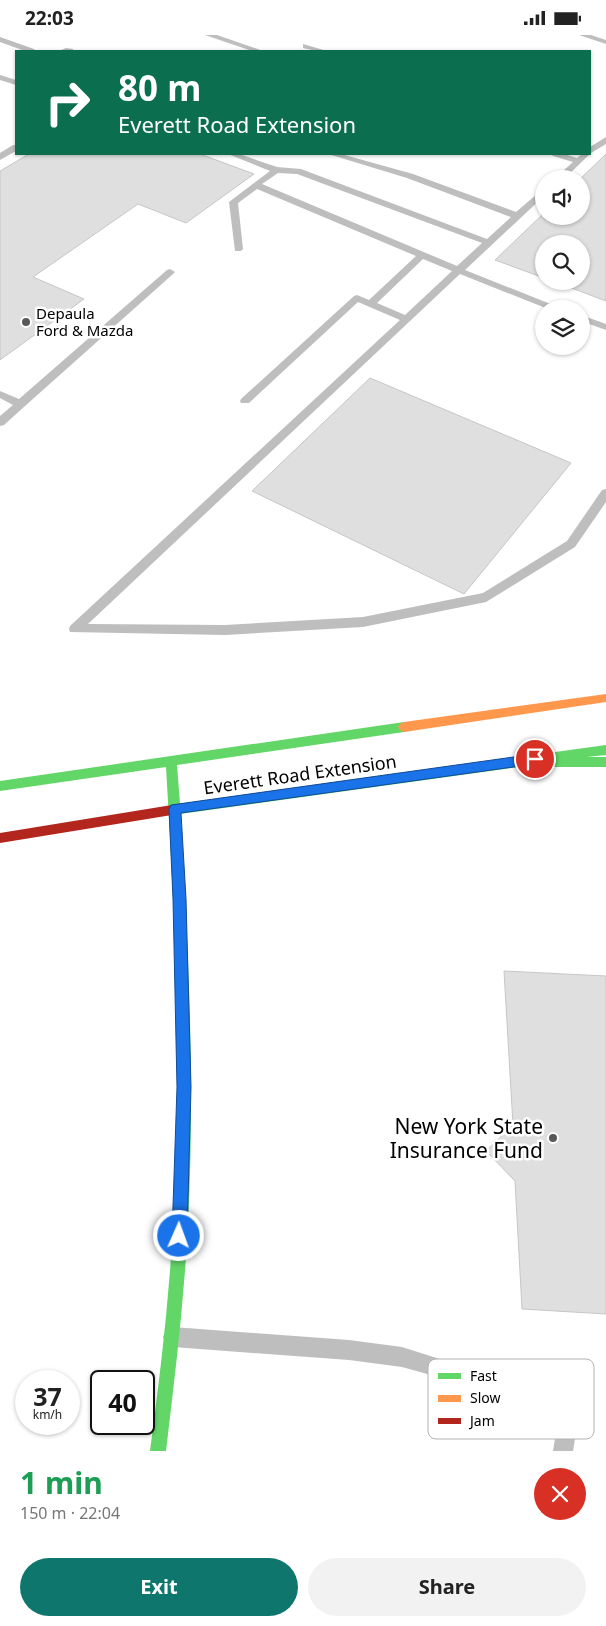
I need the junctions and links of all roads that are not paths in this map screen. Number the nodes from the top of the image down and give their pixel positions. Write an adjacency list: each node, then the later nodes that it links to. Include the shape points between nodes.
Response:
1 (209, 35): 4 (lane)
2 (583, 35): 5 (lane)
3 (0, 39): 7 (lane)
4 (223, 39): 8 (lane); 9 (lane)
5 (606, 41)
6 (306, 46): 10 (lane)
7 (28, 50)
8 (236, 50)
9 (256, 50)
10 (320, 50)
11 (0, 77): 12 (lane)
12 (15, 83)
13 (602, 139): 15 (lane)
14 (15, 148): 21 (lane)
15 (591, 150)
16 (235, 155): 24 (lane)
17 (336, 155): 22 (lane)
18 (361, 155): 22 (lane)
19 (559, 155): 23 (lane)
20 (586, 155): 23 (lane)
21 (0, 157)
22 (354, 160): 28 (lane, via 410,176)
23 (578, 161): 25 (lane)
24 (276, 170): 26 (lane); 29 (lane, via 298,171)
25 (568, 170)
26 (256, 185): 30 (lane, via 233,202); 31 (lane)
27 (535, 199): 28 (lane)
28 (517, 216): 29 (lane)
29 (488, 242): 32 (lane)
30 (238, 249)
31 (422, 255): 32 (lane); 35 (lane)
32 (458, 270): 34 (lane); 36 (lane)
33 (170, 272): 41 (lane)
34 (535, 300)
35 (370, 304): 36 (lane); 40 (lane, via 357,298)
36 (406, 319): 43 (lane, via 75,629 225,630 363,622 486,597 571,544)
37 (590, 321): 38 (lane)
38 (606, 327)
39 (0, 394): 41 (lane)
40 (245, 401)
41 (21, 404): 42 (lane)
42 (0, 422)
43 (606, 493)
44 (606, 698): 46 (main road, Everett Road Extension)
45 (606, 750): 47 (main road, Everett Road Extension)
46 (171, 762): 49 (main road, Everett Road Extension); 50 (main road)
47 (515, 762): 48 (main road); 50 (main road, Everett Road Extension)
48 (606, 762)
49 (0, 786)
50 (175, 809): 51 (main road, Everett Road Extension); 52 (main road, via 184,1087 179,1236)
51 (0, 838)
52 (171, 1337): 53 (lane, via 376,1352); 54 (main road)
53 (428, 1365)
54 (158, 1451)

